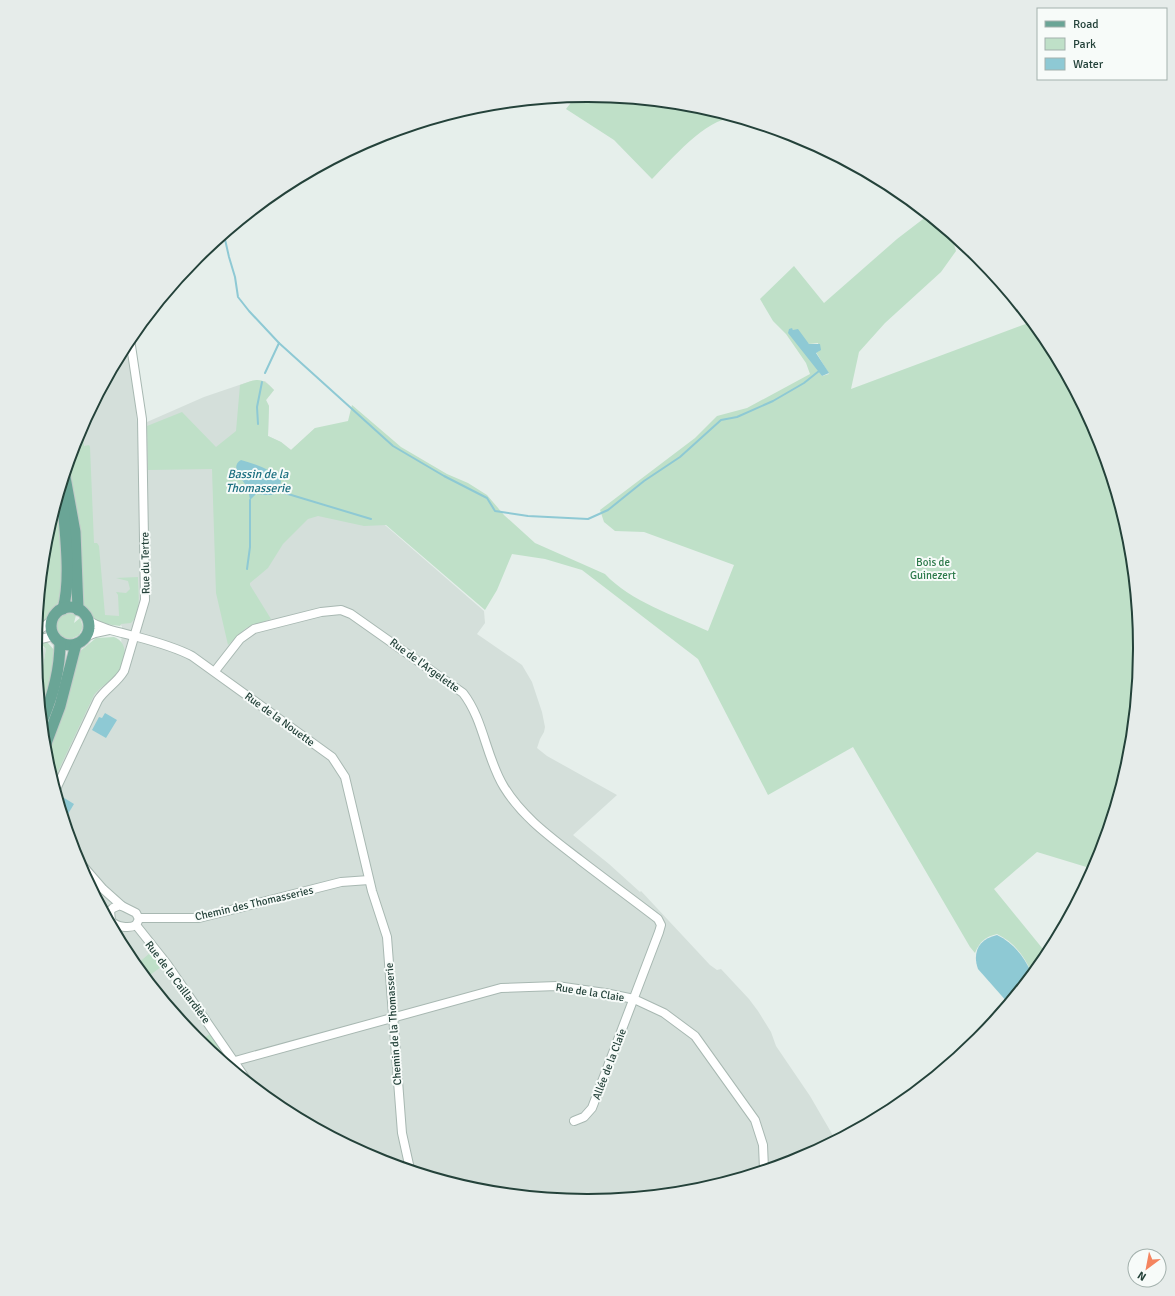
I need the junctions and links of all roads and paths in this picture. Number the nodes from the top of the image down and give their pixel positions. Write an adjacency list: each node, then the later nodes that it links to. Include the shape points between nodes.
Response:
1 (132, 349): 10 (street, Rue du Tertre, via 143,422 145,600)
2 (67, 487): 5 (main road, via 75,532)
3 (63, 501): 4 (main road, via 66,572 66,597)
4 (63, 609): 5 (main road); 6 (main road, via 56,613)
5 (78, 610): 7 (main road)
6 (52, 620): 8 (street); 12 (main road, via 51,628)
7 (87, 620): 9 (street, Rue de la Nouette); 11 (main road)
8 (43, 628)
9 (110, 630): 10 (street, Rue de la Nouette); 11 (street, Rue de la Nouette)
10 (135, 636): 15 (street, Rue de la Nouette, via 183,651); 18 (street, Rue du Tertre, via 124,671 119,680 98,700)
11 (85, 637): 14 (main road)
12 (57, 639): 13 (street); 14 (main road, via 68,645); 16 (main road, via 59,663)
13 (42, 640)
14 (76, 644): 17 (main road)
15 (215, 671): 20 (street, Rue de la Nouette, via 332,758 339,766 345,777); 26 (street, Rue de l'Argelette, via 240,639 254,629 321,612 341,610 360,618 452,684 470,703 496,772 520,810 543,832 658,919 661,925 659,932)
16 (46, 711)
17 (49, 735)
18 (59, 782)
19 (93, 879): 21 (street)
20 (370, 880): 24 (street, Chemin des Thomasseries, via 341,882 199,918); 27 (street, Chemin de la Thomasserie, via 387,937)
21 (103, 890): 22 (street); 23 (street)
22 (122, 906): 23 (street, via 115,906); 24 (street, via 135,912)
23 (110, 911)
24 (137, 922): 25 (street, via 130,927); 28 (street, Rue de la Caillardière)
25 (117, 925)
26 (634, 999): 27 (street, Rue de la Claie, via 564,986 534,985 501,988); 30 (street, Allée de la Claie, via 592,1108 584,1117); 32 (street, Rue de la Claie, via 675,1019 706,1049 755,1120 763,1144)
27 (393, 1018): 28 (street, Rue de la Claie); 31 (street, Chemin de la Thomasserie, via 402,1133)
28 (235, 1061): 29 (street, Rue de la Caillardière)
29 (239, 1067)
30 (574, 1120)
31 (409, 1164)
32 (764, 1165)

